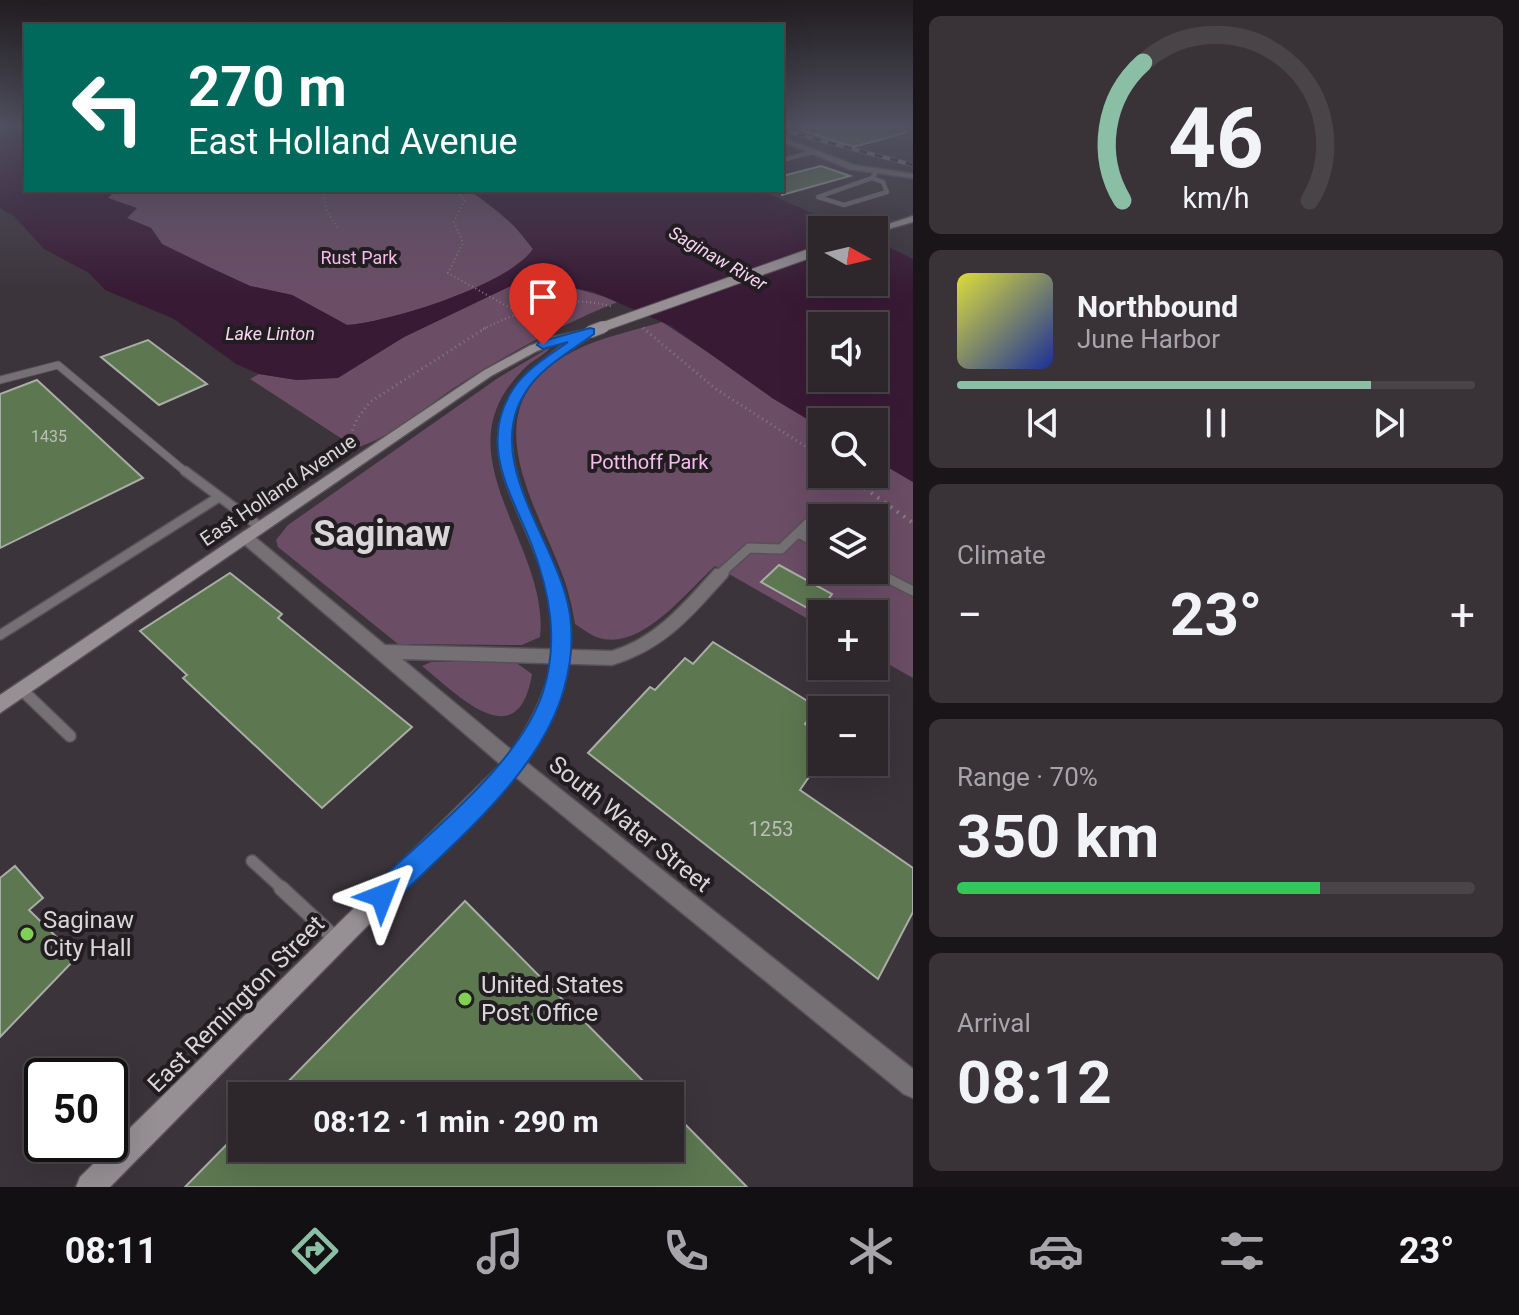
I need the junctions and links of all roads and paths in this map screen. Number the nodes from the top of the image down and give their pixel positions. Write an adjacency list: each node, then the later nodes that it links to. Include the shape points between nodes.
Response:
1 (853, 182): 2 (lane, via 818,197 834,205 859,205 887,192)
2 (883, 182)
3 (323, 192): 9 (path, via 327,212)
4 (455, 192): 12 (path, via 465,200 454,222 463,243 448,273)
5 (913, 212): 7 (main road)
6 (913, 219): 7 (main road)
7 (899, 222): 8 (main road)
8 (888, 226)
9 (338, 228)
10 (808, 254): 14 (main road, bridge)
11 (621, 311): 12 (path, via 577,299)
12 (519, 313): 17 (path, via 448,348 379,396 363,409)
13 (643, 328): 16 (path, via 716,389)
14 (590, 332): 22 (main road, East Holland Avenue, via 543,345 496,370); 30 (main road, East Remington Street, via 520,389 507,415 503,443 509,478 557,596)
15 (0, 380): 19 (lane, via 58,365)
16 (808, 448)
17 (345, 449)
18 (864, 488): 21 (path)
19 (219, 497): 22 (lane); 28 (lane)
20 (808, 523): 23 (lane)
21 (913, 523)
22 (252, 531): 29 (street, South Water Street); 31 (main road, East Holland Avenue)
23 (798, 533): 24 (lane); 25 (lane, via 781,549 749,548)
24 (808, 538)
25 (721, 573): 30 (street, via 658,638 637,651 612,658)
26 (888, 578): 27 (lane)
27 (913, 591)
28 (0, 635)
29 (380, 652): 30 (street); 34 (street, South Water Street)
30 (561, 657): 34 (main road, East Remington Street, via 539,729)
31 (22, 690): 32 (main road, East Holland Avenue); 33 (lane)
32 (0, 705)
33 (70, 736)
34 (514, 764): 36 (main road, East Remington Street); 37 (street, South Water Street)
35 (252, 861): 36 (lane)
36 (337, 940): 38 (main road, East Remington Street)
37 (913, 1085)
38 (90, 1187)

